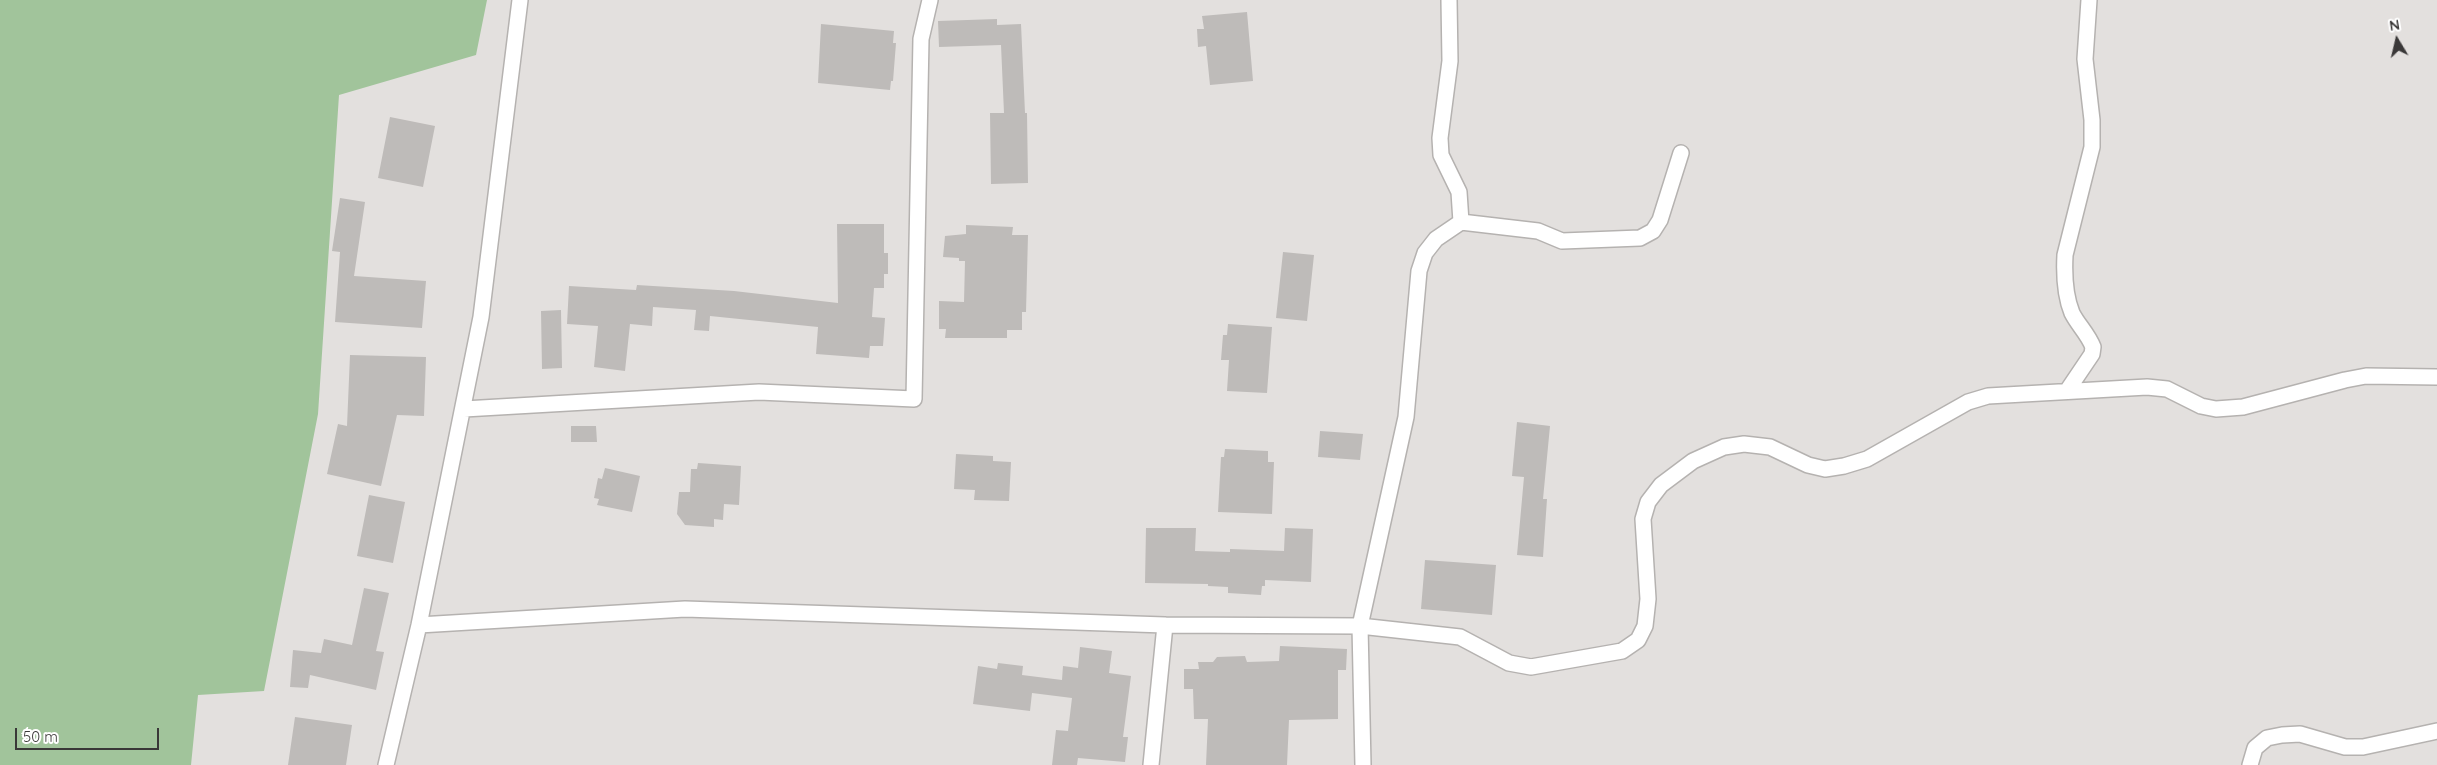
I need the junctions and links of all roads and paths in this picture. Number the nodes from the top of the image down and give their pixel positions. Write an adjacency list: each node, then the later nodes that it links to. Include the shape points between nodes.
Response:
1 (520, 0): 9 (street, via 481,317)
2 (930, 0): 9 (street, via 922,40 914,399 759,392)
3 (1448, 0): 6 (street, via 1450,61 1440,138 1441,155 1459,192)
4 (2089, 0): 8 (street, via 2085,59 2092,147 2064,268 2072,314 2093,347 2092,354)
5 (1681, 153): 6 (street, via 1660,220 1653,231 1640,238 1562,241 1538,231)
6 (1460, 222): 12 (street, via 1436,238 1425,253 1419,271 1406,417)
7 (2437, 377): 8 (street, via 2359,378 2243,408 2201,406 2167,389 2157,388)
8 (2067, 391): 12 (street, via 2006,393 1968,402 1867,459 1844,466 1825,469 1808,465 1770,447 1744,444 1724,447 1693,461 1661,485 1648,502 1643,519 1648,600 1645,626 1638,640 1622,651 1531,667 1509,663 1460,637)
9 (464, 409): 10 (street)
10 (419, 625): 11 (street, via 685,609); 14 (street)
11 (1165, 625): 12 (street); 15 (street)
12 (1360, 626): 16 (street)
13 (2437, 731): 17 (street, via 2363,747 2345,747 2300,734 2282,735 2267,738 2255,748)
14 (386, 765)
15 (1151, 765)
16 (1363, 765)
17 (2250, 765)

